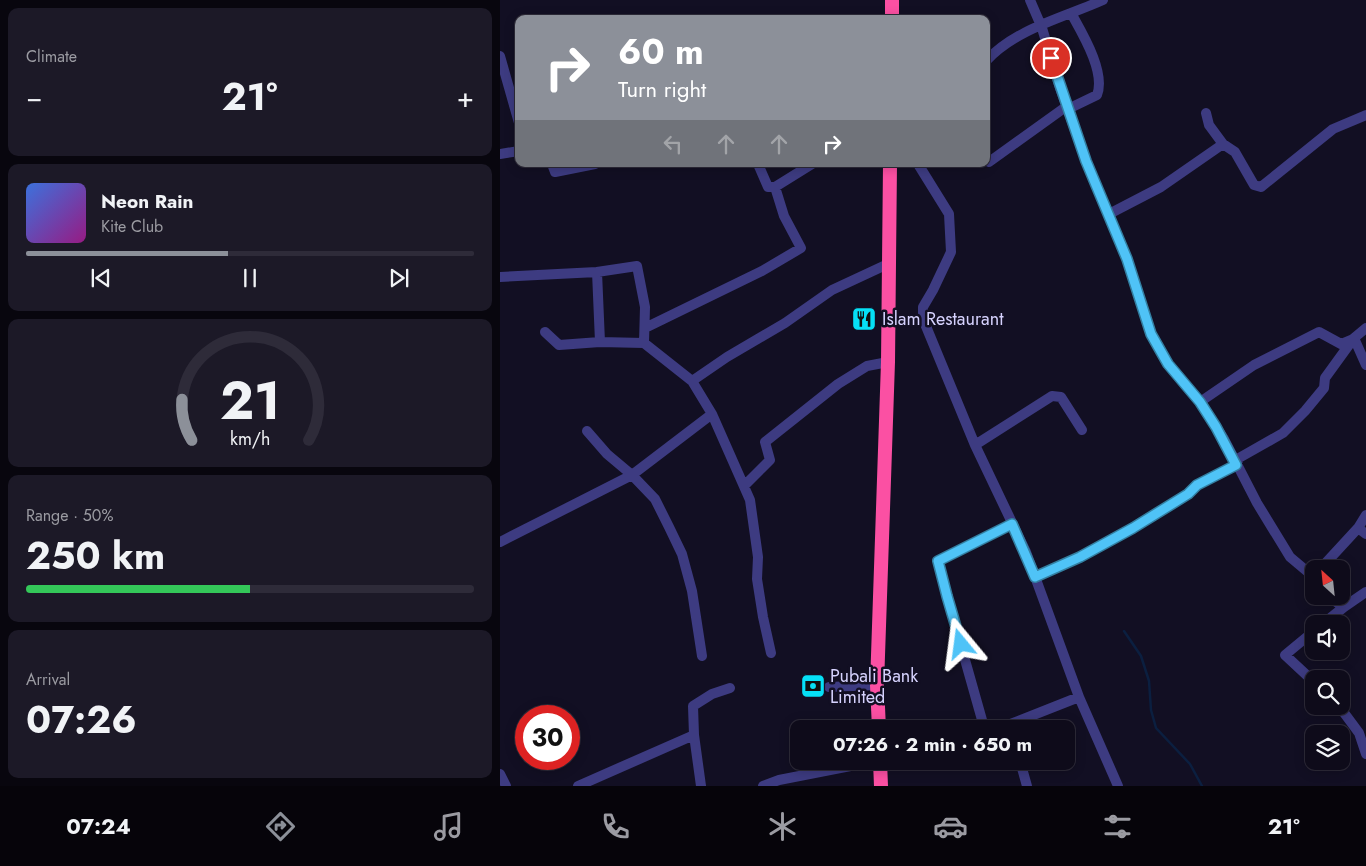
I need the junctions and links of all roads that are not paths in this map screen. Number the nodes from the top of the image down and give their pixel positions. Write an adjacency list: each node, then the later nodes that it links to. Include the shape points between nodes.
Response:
1 (892, 0): 5 (highway)
2 (1030, 0): 6 (street)
3 (1103, 0): 4 (street)
4 (1071, 13): 6 (street); 9 (street, via 1088,44 1100,89 1097,95)
5 (892, 15)
6 (1042, 26): 8 (street, via 1031,29); 9 (street)
7 (500, 56): 10 (street)
8 (990, 56)
9 (1067, 107): 16 (street); 24 (street)
10 (515, 109)
11 (1206, 113): 13 (street, via 1209,125)
12 (1366, 115): 13 (street, via 1333,129 1261,187 1254,185 1235,152)
13 (1223, 144): 24 (street, via 1161,187)
14 (515, 152): 15 (street)
15 (500, 154)
16 (990, 161)
17 (553, 167): 18 (street, via 555,172)
18 (580, 167)
19 (759, 167): 23 (street, via 768,187)
20 (807, 167): 23 (street)
21 (890, 167): 25 (highway)
22 (920, 167): 41 (street, via 949,214 951,252 923,307 923,319)
23 (774, 187): 28 (street, via 784,216 801,248 762,271)
24 (1109, 214): 37 (street, via 1151,334 1168,364)
25 (890, 263): 34 (highway); 36 (street, via 832,290)
26 (596, 272): 27 (street); 28 (street, via 637,266 645,307); 32 (street)
27 (500, 277)
28 (645, 328): 33 (street)
29 (1366, 328): 31 (street)
30 (545, 332): 32 (street, via 559,345)
31 (1354, 338): 35 (street); 37 (street, via 1341,344 1319,332 1254,364); 42 (street, via 1325,378 1324,388 1305,411 1282,433 1240,458)
32 (600, 342): 33 (street)
33 (644, 342): 36 (street)
34 (888, 362): 44 (street, via 867,366 838,384 764,442 770,460); 60 (highway)
35 (1366, 365)
36 (692, 381): 38 (street)
37 (1200, 402): 42 (street)
38 (712, 414): 43 (street); 44 (street)
39 (1082, 430): 41 (street, via 1061,396 1052,396)
40 (587, 431): 43 (street)
41 (975, 445): 46 (street)
42 (1236, 465): 50 (street, via 1290,557); 51 (street, via 1197,485 1133,528)
43 (632, 475): 48 (street); 58 (street, via 655,499 682,554 692,591)
44 (744, 486): 57 (street, via 750,500 758,557 757,579)
45 (1366, 515): 47 (street)
46 (1012, 524): 51 (street); 66 (street, via 938,561)
47 (1362, 531): 49 (street)
48 (500, 542)
49 (1330, 560)
50 (1305, 566)
51 (1035, 577): 63 (street)
52 (1366, 592): 54 (street)
53 (1341, 605): 54 (street)
54 (1344, 607): 55 (street)
55 (1334, 615)
56 (1305, 638): 59 (street, via 1285,655)
57 (771, 652)
58 (702, 656)
59 (1305, 674)
60 (877, 685): 61 (street); 65 (highway)
61 (828, 687)
62 (730, 688): 68 (street, via 693,706)
63 (1079, 697): 67 (street); 80 (street)
64 (1345, 715): 69 (street, via 1358,733)
65 (879, 720)
66 (982, 720)
67 (1025, 720)
68 (694, 735): 75 (street); 76 (street)
69 (1366, 754)
70 (830, 770): 77 (street)
71 (880, 770): 78 (highway)
72 (1023, 770): 79 (street)
73 (500, 774): 74 (street)
74 (506, 786)
75 (578, 786)
76 (701, 786)
77 (763, 786)
78 (881, 786)
79 (1027, 786)
80 (1118, 786)

